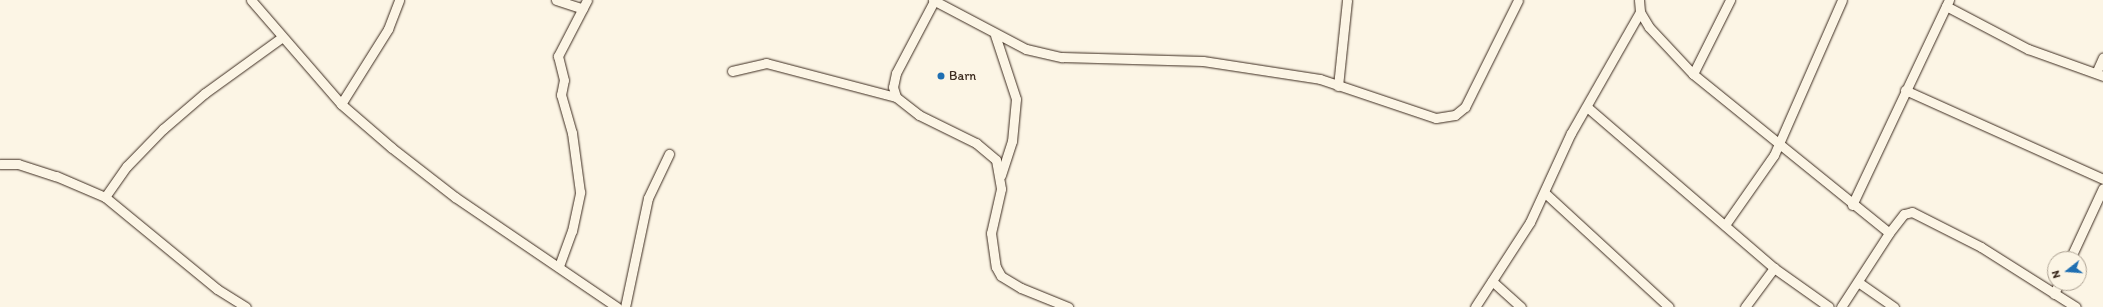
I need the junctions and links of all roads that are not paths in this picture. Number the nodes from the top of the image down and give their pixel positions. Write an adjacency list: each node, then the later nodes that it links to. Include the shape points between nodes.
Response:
1 (251, 0): 15 (street)
2 (399, 0): 23 (street, via 388,29)
3 (556, 0): 12 (street)
4 (587, 0): 12 (street)
5 (934, 0): 14 (street); 22 (street, via 896,73 893,87)
6 (1347, 0): 20 (street)
7 (1518, 0): 20 (street, via 1465,107 1455,115 1436,118)
8 (1639, 0): 13 (street)
9 (1730, 0): 18 (street)
10 (1842, 0): 25 (street)
11 (1947, 3): 19 (street, via 2028,49); 21 (street)
12 (583, 8): 37 (street, via 558,56 564,80 561,95 572,133 580,192 572,231)
13 (1640, 12): 18 (street, via 1664,46); 24 (street)
14 (995, 35): 20 (street, via 1026,49 1062,57 1202,61 1320,79); 28 (street, via 1016,99 1012,141)
15 (281, 38): 23 (street); 32 (street, via 205,93 163,129 127,166)
16 (2103, 57): 19 (street)
17 (732, 71): 22 (street, via 752,63 771,64)
18 (1693, 74): 25 (street)
19 (2100, 75)
20 (1338, 86)
21 (1905, 90): 29 (street); 33 (street)
22 (896, 97): 28 (street, via 919,115 989,154 996,160)
23 (341, 104): 37 (street, via 455,197)
24 (1586, 106): 31 (street, via 1556,162); 34 (street)
25 (1779, 145): 33 (street); 34 (street)
26 (669, 154): 45 (street, via 648,198)
27 (0, 164): 32 (street, via 18,164 56,176)
28 (1000, 179): 46 (street, via 991,234 996,267 1002,276 1021,288)
29 (2103, 179)
30 (2103, 188): 36 (street)
31 (1545, 193): 39 (street); 49 (street)
32 (105, 197): 43 (street, via 217,290)
33 (1852, 204): 35 (street)
34 (1725, 225): 38 (street)
35 (1889, 233): 40 (street); 42 (street, via 1904,214 1926,216)
36 (2074, 251)
37 (559, 266): 44 (street)
38 (1774, 268): 50 (street); 51 (street)
39 (1492, 281): 47 (street); 48 (street)
40 (1858, 282): 52 (street); 53 (street)
41 (2055, 291): 42 (street)
42 (2054, 294): 54 (street)
43 (246, 307)
44 (617, 307)
45 (625, 307)
46 (1068, 307)
47 (1475, 307)
48 (1521, 307)
49 (1669, 307)
50 (1745, 307)
51 (1829, 307)
52 (1841, 307)
53 (1894, 307)
54 (2076, 307)

